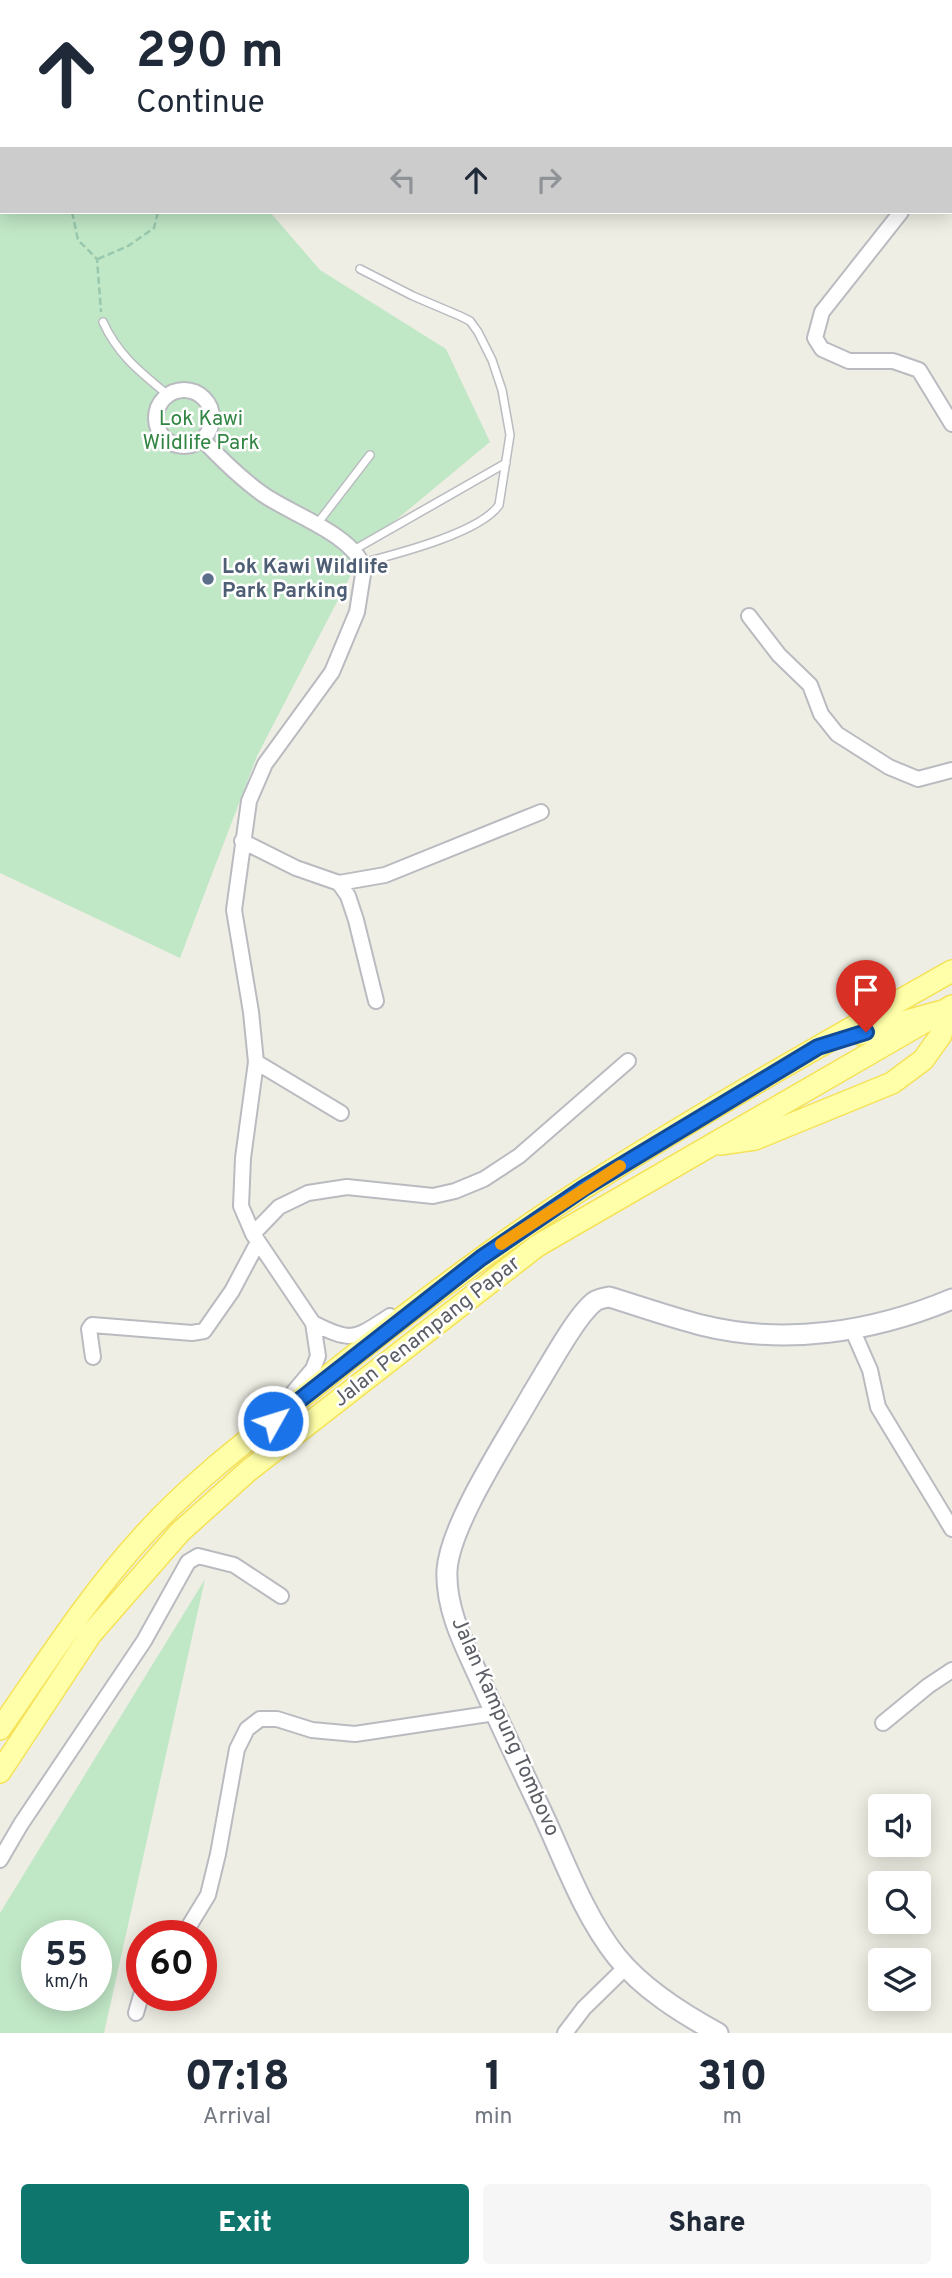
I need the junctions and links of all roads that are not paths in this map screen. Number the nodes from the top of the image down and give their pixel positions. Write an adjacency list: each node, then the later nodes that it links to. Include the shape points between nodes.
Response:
1 (899, 214): 5 (street, via 822,312 815,338 822,349 849,361 893,361 919,370)
2 (360, 268): 8 (lane, via 470,321 492,360 502,390 510,435)
3 (103, 322): 4 (lane, via 111,342 131,365)
4 (168, 395): 6 (street, via 181,390 196,392 207,401 213,414); 6 (street, via 158,407 156,422 161,436 173,445 188,447)
5 (952, 424)
6 (203, 440): 9 (street, via 240,477)
7 (370, 456): 9 (lane)
8 (506, 463): 10 (lane); 11 (lane, via 493,515 410,550)
9 (316, 525): 10 (street)
10 (352, 551): 11 (street)
11 (362, 563): 15 (street, via 365,575 357,612 332,672 265,764 249,801)
12 (749, 616): 13 (street, via 810,685 821,714 837,734 863,753 918,779)
13 (952, 770)
14 (541, 812): 16 (street, via 385,875)
15 (242, 841): 16 (street); 22 (street, via 234,910)
16 (339, 883): 18 (street, via 359,929)
17 (952, 971): 20 (main road, Jalan Penampang Papar)
18 (376, 1000)
19 (949, 1008): 20 (main road); 24 (main road, Jalan Penampang Papar); 24 (main road, via 941,1035 923,1060 892,1083 755,1139)
20 (818, 1047): 26 (main road, Jalan Penampang Papar, via 584,1188)
21 (628, 1061): 25 (street, via 519,1156 484,1180 433,1196 347,1187 308,1193 279,1206)
22 (256, 1062): 23 (street); 25 (street, via 241,1206)
23 (341, 1113)
24 (710, 1145): 38 (main road, Jalan Penampang Papar, via 537,1246 248,1471 180,1532 91,1634)
25 (256, 1238): 28 (street); 30 (street, via 232,1291 204,1331 192,1334 92,1325)
26 (437, 1292): 28 (street, via 360,1335 340,1336); 31 (main road, Jalan Penampang Papar)
27 (952, 1299): 29 (street, Jalan Kampung Tombovo)
28 (313, 1322): 31 (street, via 318,1356 313,1369)
29 (852, 1329): 32 (street, via 870,1370 878,1408); 35 (street, Jalan Kampung Tombovo, via 800,1335 749,1333 701,1325 609,1297 596,1300 583,1312 484,1478 447,1569 457,1626)
30 (93, 1357)
31 (258, 1433): 37 (main road, Jalan Penampang Papar, via 184,1496 130,1551 99,1587)
32 (952, 1529)
33 (281, 1596): 39 (street, via 234,1565 198,1556 188,1562 145,1641)
34 (952, 1670): 36 (street)
35 (495, 1713): 40 (street, via 355,1734 260,1719 247,1729 237,1749 208,1895); 41 (street, Jalan Kampung Tombovo, via 589,1913)
36 (883, 1723)
37 (0, 1729)
38 (0, 1772)
39 (0, 1860)
40 (193, 1920)
41 (627, 1966): 42 (street); 43 (street, Jalan Kampung Tombovo, via 650,1989)
42 (565, 2033)
43 (718, 2033)

